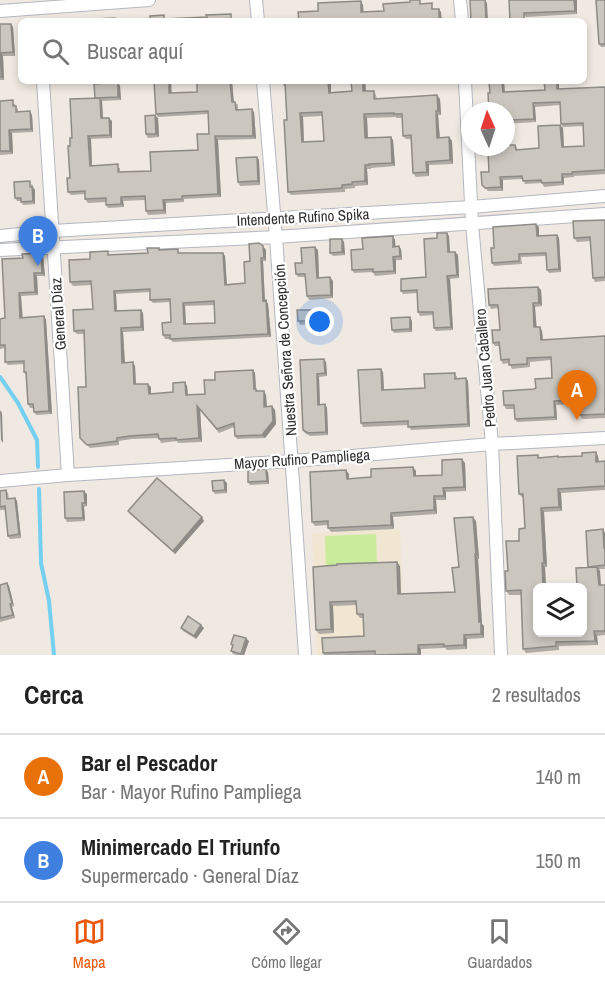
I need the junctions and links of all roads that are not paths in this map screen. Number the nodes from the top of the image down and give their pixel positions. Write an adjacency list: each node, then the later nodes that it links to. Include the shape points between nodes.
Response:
1 (149, 0): 4 (street)
2 (256, 0): 6 (street)
3 (460, 0): 7 (street)
4 (38, 4): 5 (street)
5 (0, 11)
6 (258, 18)
7 (462, 18)
8 (43, 84): 16 (street, General Díaz)
9 (263, 84): 14 (street, Nuestra Señora de Concepción)
10 (465, 84): 12 (street, Pedro Juan Caballero)
11 (605, 196): 12 (street, Intendente Rufino Spika)
12 (471, 207): 14 (street, Intendente Rufino Spika); 15 (street, Pedro Juan Caballero)
13 (605, 214): 15 (street, Intendente Rufino Spika)
14 (275, 219): 16 (street, Intendente Rufino Spika); 18 (street, Nuestra Señora de Concepción)
15 (472, 224): 18 (street, Intendente Rufino Spika); 22 (street, Pedro Juan Caballero)
16 (52, 231): 17 (street, Intendente Rufino Spika); 19 (street, General Díaz)
17 (0, 236)
18 (276, 237): 19 (street, Intendente Rufino Spika); 23 (street, Nuestra Señora de Concepción)
19 (54, 247): 20 (street, Intendente Rufino Spika); 24 (street, General Díaz)
20 (0, 250)
21 (605, 438): 22 (street, Mayor Rufino Pampliega)
22 (492, 444): 23 (street, Mayor Rufino Pampliega); 27 (street, Pedro Juan Caballero)
23 (292, 461): 24 (street, Mayor Rufino Pampliega); 26 (street, Nuestra Señora de Concepción)
24 (68, 475): 25 (street, Mayor Rufino Pampliega)
25 (0, 481)
26 (304, 655)
27 (501, 655)

